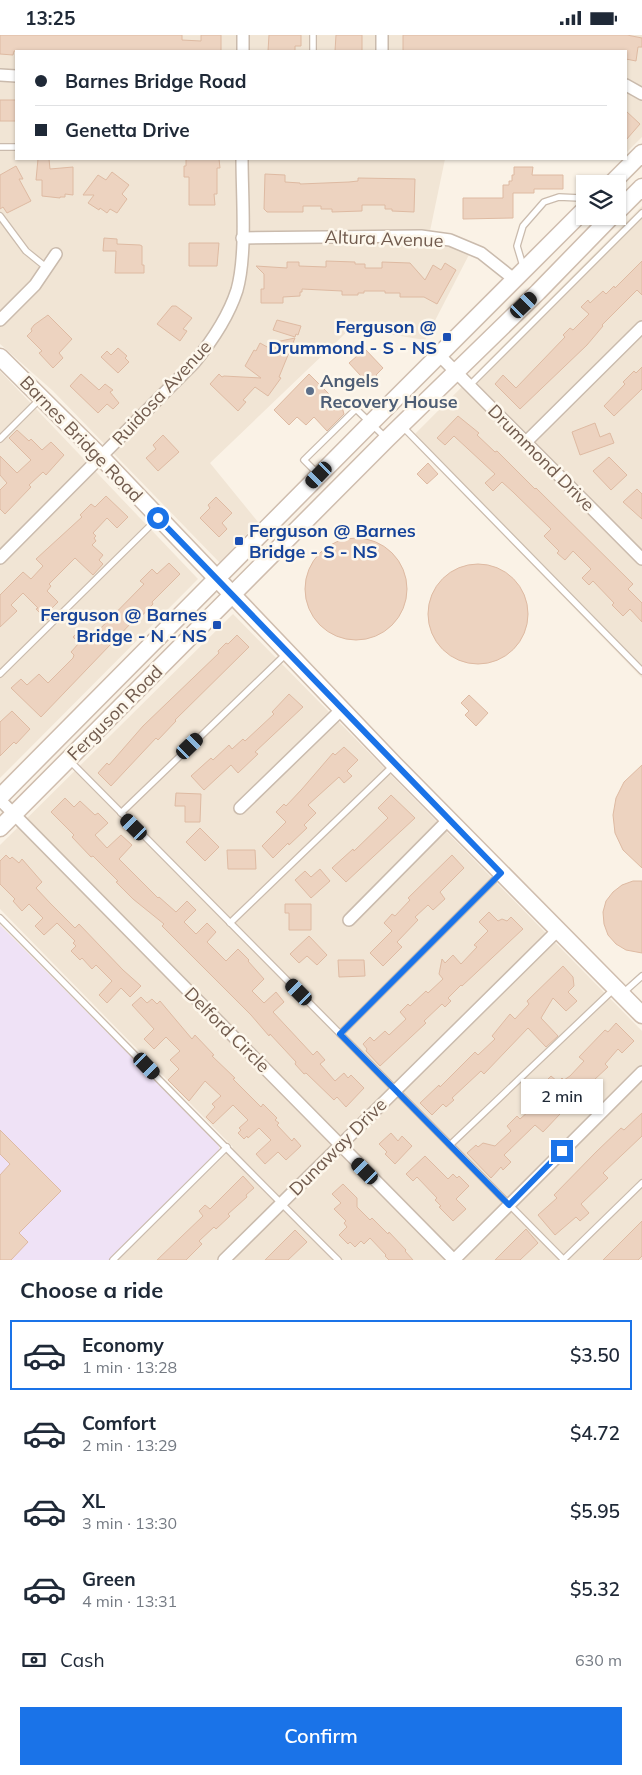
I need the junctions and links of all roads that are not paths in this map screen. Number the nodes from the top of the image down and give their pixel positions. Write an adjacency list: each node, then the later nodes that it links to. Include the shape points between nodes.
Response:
1 (243, 35): 4 (street)
2 (313, 35): 5 (lane)
3 (382, 35): 6 (street)
4 (243, 50)
5 (313, 50)
6 (382, 50)
7 (0, 75): 8 (street)
8 (15, 76)
9 (0, 147): 10 (lane)
10 (15, 147)
11 (642, 153): 13 (main road)
12 (242, 160): 21 (street, Ruidosa Avenue)
13 (620, 175)
14 (642, 187): 16 (main road, Ferguson Road)
15 (576, 198): 24 (lane, via 559,197 544,202 523,226 516,246)
16 (626, 201)
17 (642, 213): 30 (lane)
18 (0, 216): 23 (lane, via 26,251)
19 (576, 218): 24 (main road, Ferguson Road)
20 (601, 225): 29 (main road, Ferguson Road)
21 (242, 238): 24 (street, Altura Avenue, via 421,236 450,240 481,253); 37 (street, Ruidosa Avenue, via 237,290 214,339)
22 (56, 254): 23 (street)
23 (47, 268): 25 (street)
24 (519, 276): 27 (main road, Ferguson Road)
25 (0, 321)
26 (642, 327): 36 (street)
27 (440, 355): 29 (street, Drummond Drive); 32 (main road, Ferguson Road)
28 (0, 357): 31 (main road, Barnes Bridge Road)
29 (456, 372): 30 (street, Drummond Drive); 33 (main road, Ferguson Road)
30 (469, 386): 36 (street, Drummond Drive)
31 (41, 398): 34 (lane); 37 (main road, Barnes Bridge Road)
32 (371, 423): 35 (lane); 41 (main road, Ferguson Road)
33 (402, 426): 35 (main road, Ferguson Road); 44 (lane)
34 (0, 439)
35 (387, 439): 42 (main road, Ferguson Road)
36 (525, 443): 39 (street, Drummond Drive)
37 (101, 457): 38 (main road, Barnes Bridge Road); 40 (street, Ruidosa Avenue)
38 (158, 518): 41 (main road, Barnes Bridge Road); 45 (lane)
39 (641, 555)
40 (0, 558)
41 (216, 579): 42 (main road, Barnes Bridge Road); 49 (main road, Ferguson Road)
42 (232, 595): 43 (main road, Barnes Bridge Road); 47 (main road, Ferguson Road)
43 (288, 652): 46 (main road, Barnes Bridge Road); 51 (lane)
44 (642, 671)
45 (0, 674)
46 (342, 709): 48 (main road, Barnes Bridge Road); 50 (street)
47 (68, 760): 51 (lane); 52 (main road, Ferguson Road)
48 (395, 765): 53 (main road, Barnes Bridge Road); 58 (lane)
49 (0, 798): 52 (street, Delford Circle)
50 (240, 808)
51 (121, 813): 58 (lane)
52 (14, 814): 54 (main road, Ferguson Road); 66 (street, Delford Circle)
53 (449, 819): 55 (main road, Barnes Bridge Road); 57 (street)
54 (0, 828)
55 (501, 873): 59 (main road, Barnes Bridge Road); 63 (lane)
56 (0, 917): 68 (lane)
57 (349, 920)
58 (230, 923): 63 (lane)
59 (558, 930): 61 (main road, Barnes Bridge Road); 65 (street, Dunaway Drive)
60 (642, 976): 61 (lane)
61 (618, 991): 62 (main road, Barnes Bridge Road); 67 (lane)
62 (642, 1015)
63 (340, 1034): 65 (lane)
64 (642, 1072): 71 (street)
65 (395, 1091): 66 (street, Dunaway Drive); 67 (lane)
66 (340, 1145): 70 (street, Dunaway Drive); 75 (street, Delford Circle)
67 (450, 1145): 71 (lane)
68 (227, 1147): 70 (lane); 72 (lane)
69 (642, 1183): 76 (lane)
70 (280, 1203): 73 (street, Dunaway Drive); 74 (lane)
71 (509, 1205): 75 (street); 76 (lane)
72 (114, 1260)
73 (224, 1260)
74 (337, 1260)
75 (454, 1260)
76 (563, 1260)

